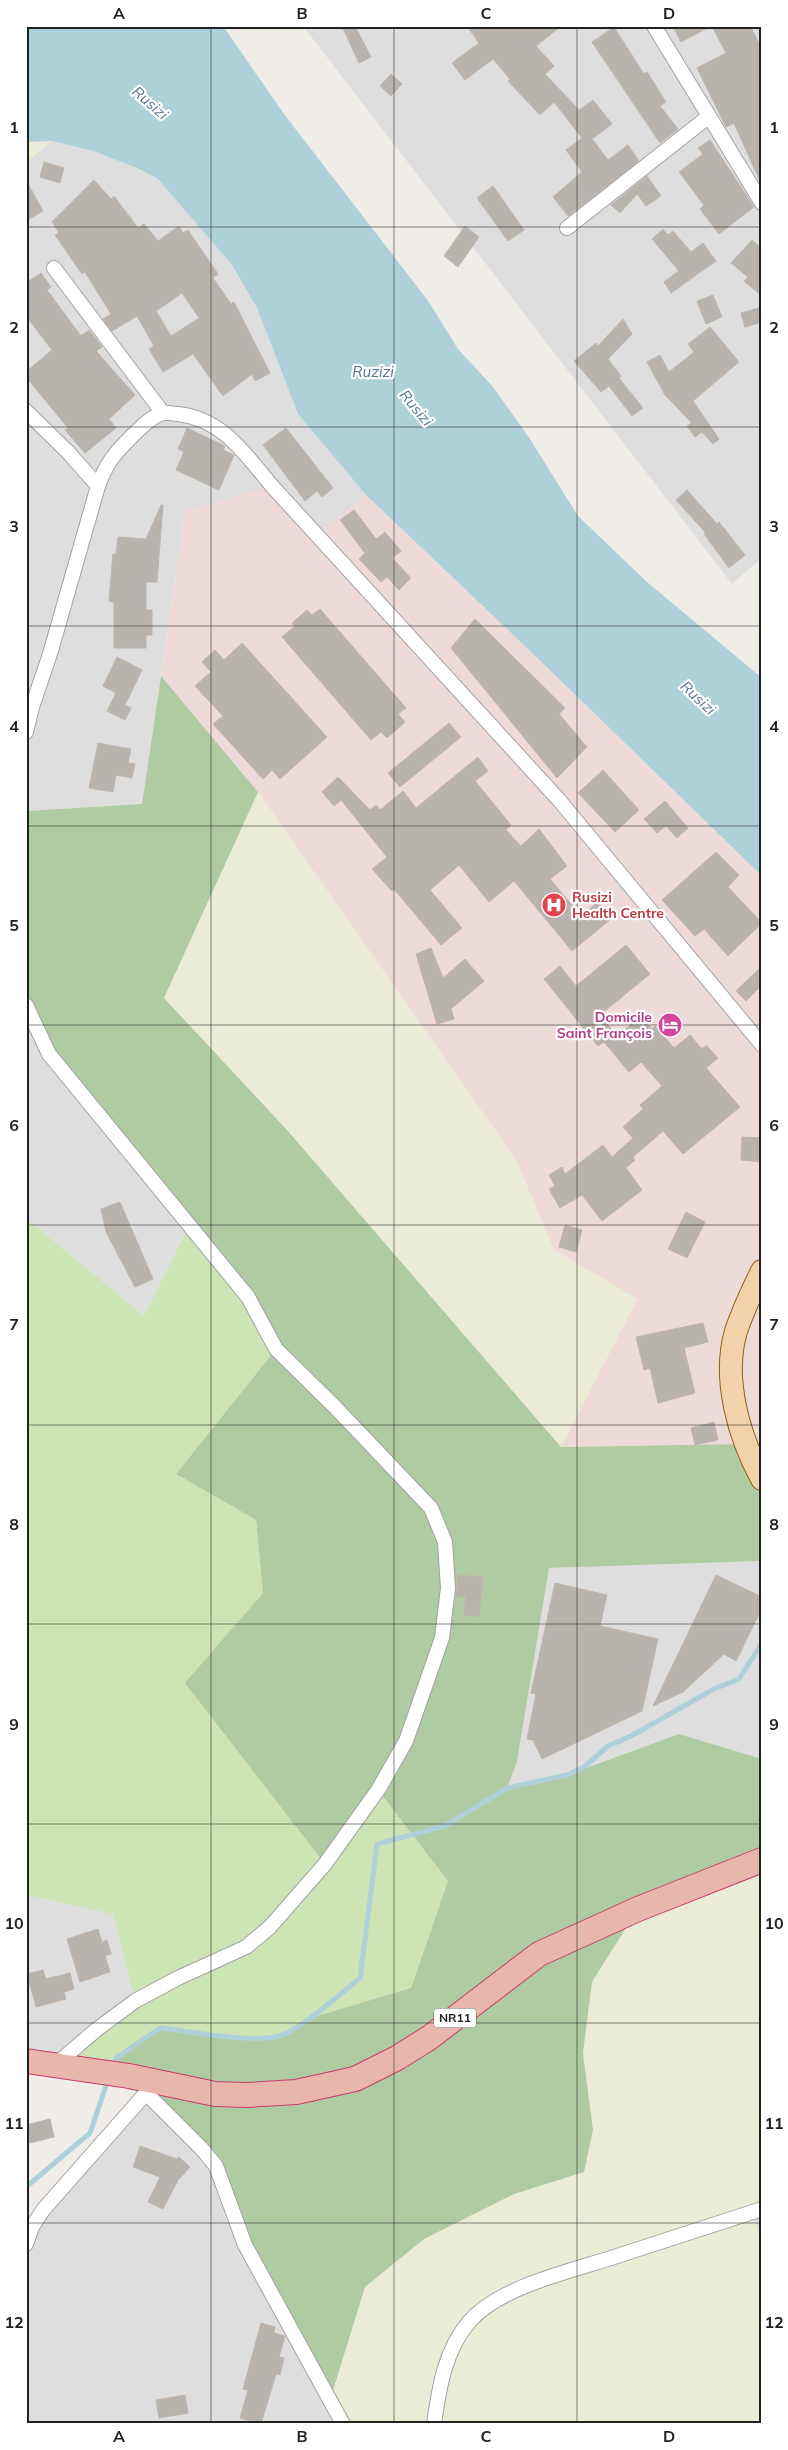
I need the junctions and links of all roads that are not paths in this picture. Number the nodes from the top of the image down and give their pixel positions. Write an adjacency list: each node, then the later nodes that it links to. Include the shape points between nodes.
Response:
1 (654, 26): 2 (street)
2 (708, 117): 3 (street); 4 (street)
3 (762, 203)
4 (567, 228)
5 (54, 268): 7 (street)
6 (26, 411): 8 (street)
7 (163, 413): 8 (street, via 141,427 107,462); 11 (street, via 207,421 235,442 559,800)
8 (98, 486): 9 (street)
9 (26, 732)
10 (26, 1005): 16 (street, via 49,1054 248,1297 276,1349 432,1508 445,1542 448,1588 442,1638 406,1741 378,1790 324,1864 270,1927 246,1947 136,2001)
11 (762, 1045)
12 (762, 1271): 13 (main road, via 736,1333 731,1379 739,1431)
13 (762, 1479)
14 (762, 1860): 17 (highway, NR11, via 638,1909 539,1954 429,2038 355,2079 296,2092 247,2095 215,2094)
15 (26, 2061): 16 (highway, NR11)
16 (54, 2066): 17 (highway, NR11)
17 (142, 2083): 19 (street, via 43,2210); 20 (street, via 216,2166 245,2245)
18 (762, 2208): 21 (street, via 536,2282 492,2302 469,2322 449,2355 438,2392)
19 (26, 2244)
20 (343, 2424)
21 (434, 2424)

